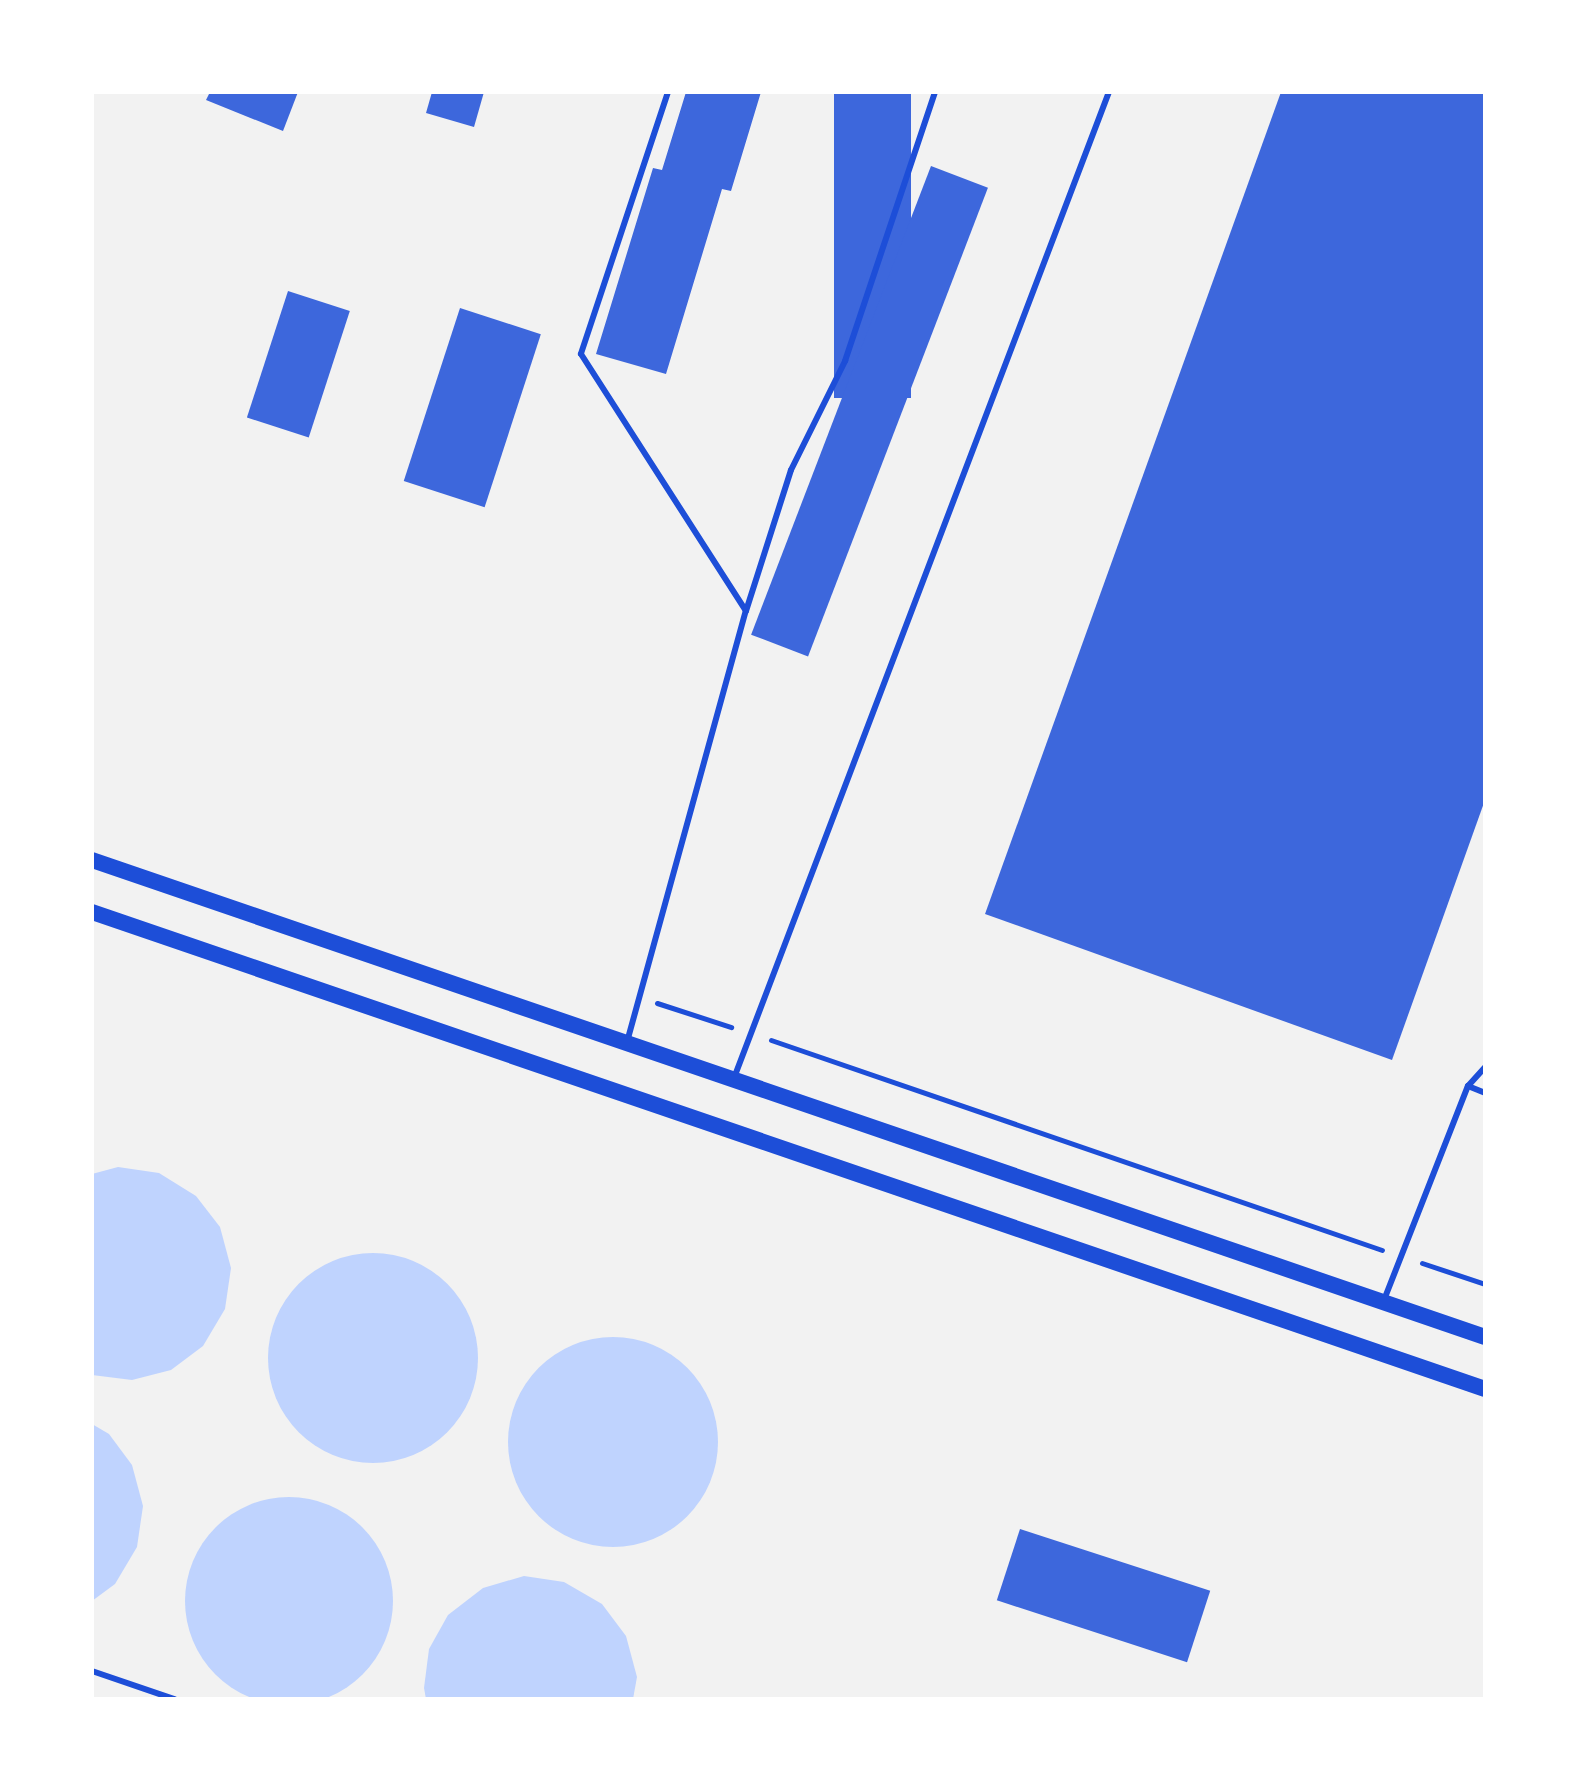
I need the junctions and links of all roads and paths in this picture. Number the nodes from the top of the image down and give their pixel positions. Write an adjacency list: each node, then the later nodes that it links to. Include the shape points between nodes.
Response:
1 (668, 92): 4 (lane, via 581,354)
2 (935, 92): 4 (lane, via 845,361 791,470)
3 (1109, 92): 8 (lane)
4 (746, 611): 7 (lane)
5 (92, 860): 9 (main road)
6 (92, 912): 18 (main road)
7 (640, 997): 8 (path); 9 (lane)
8 (751, 1033): 11 (lane); 14 (path)
9 (627, 1042): 11 (main road)
10 (1485, 1067): 12 (lane)
11 (734, 1078): 16 (main road)
12 (1468, 1086): 13 (lane); 14 (lane)
13 (1485, 1093)
14 (1401, 1256): 15 (path); 16 (lane)
15 (1485, 1284)
16 (1383, 1302): 17 (main road)
17 (1485, 1337)
18 (1485, 1389)
19 (92, 1671): 20 (lane)
20 (174, 1699)

